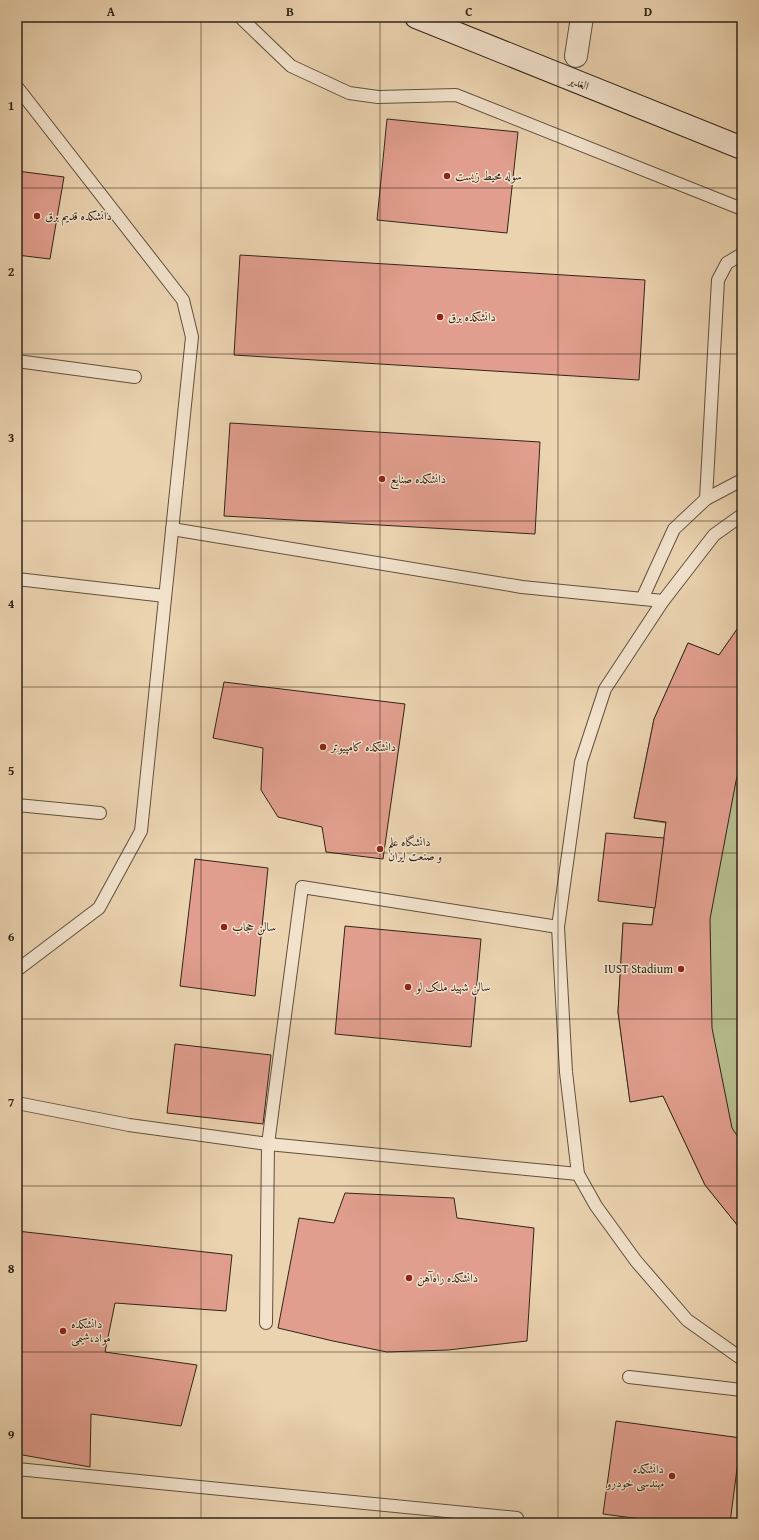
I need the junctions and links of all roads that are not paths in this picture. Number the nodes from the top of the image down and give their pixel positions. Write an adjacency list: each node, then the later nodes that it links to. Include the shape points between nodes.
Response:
1 (240, 17): 7 (lane, via 291,66 349,93 378,97 456,95)
2 (416, 17): 6 (main road, الغدیر)
3 (582, 17): 4 (main road)
4 (576, 56)
5 (17, 87): 14 (lane, via 183,300 192,337)
6 (742, 148)
7 (742, 209)
8 (742, 254): 12 (lane, via 726,263 718,280)
9 (17, 361): 10 (lane)
10 (135, 377)
11 (742, 480): 12 (lane)
12 (706, 499): 17 (lane, via 674,529)
13 (742, 515): 18 (lane, via 714,535)
14 (172, 529): 16 (lane); 17 (lane, via 522,587)
15 (17, 579): 16 (lane)
16 (165, 596): 22 (lane, via 140,831 99,908)
17 (642, 599): 18 (lane)
18 (664, 601): 21 (lane, via 605,690 581,762)
19 (17, 805): 20 (lane)
20 (100, 814)
21 (558, 927): 24 (lane, via 302,887); 25 (lane, via 566,1072)
22 (17, 970)
23 (17, 1103): 24 (lane, via 129,1125)
24 (268, 1144): 25 (lane); 26 (lane)
25 (578, 1174): 27 (lane, via 596,1206 636,1261 687,1320)
26 (266, 1323)
27 (742, 1359)
28 (629, 1377): 29 (lane)
29 (742, 1390)
30 (17, 1469): 31 (lane)
31 (517, 1518)

